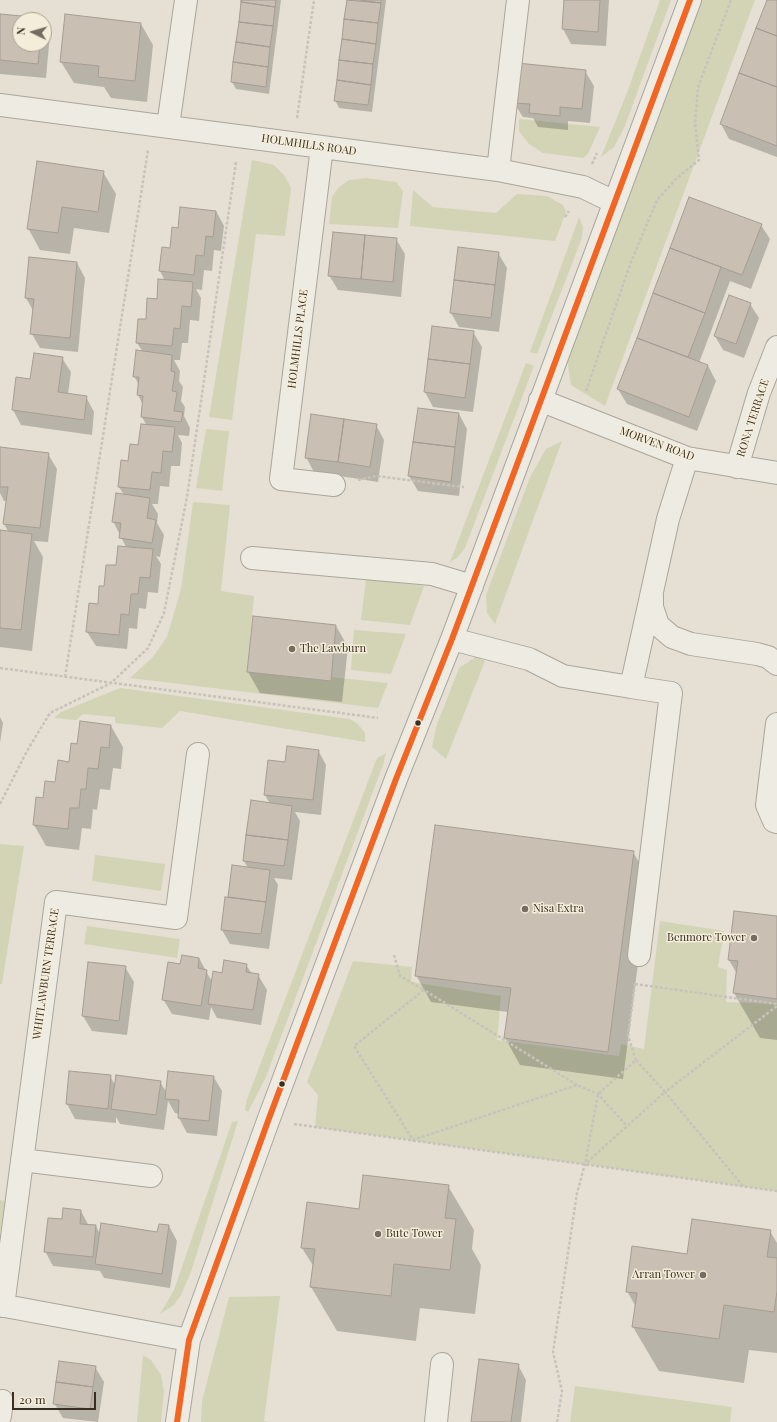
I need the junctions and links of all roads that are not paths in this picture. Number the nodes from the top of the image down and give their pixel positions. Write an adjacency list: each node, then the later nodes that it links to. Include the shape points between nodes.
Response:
1 (186, 0): 5 (street)
2 (518, 0): 7 (street)
3 (690, 0): 8 (street)
4 (0, 107): 5 (street, HOLMHILLS ROAD)
5 (160, 125): 6 (street, HOLMHILLS ROAD)
6 (322, 147): 7 (street, HOLMHILLS ROAD); 14 (street, HOLMHILLS PLACE, via 281,479)
7 (498, 170): 8 (street, HOLMHILLS ROAD, via 583,187)
8 (614, 202): 10 (street)
9 (777, 347): 12 (street, RONA TERRACE, via 759,393)
10 (540, 400): 11 (street, MORVEN ROAD); 16 (street)
11 (687, 458): 12 (street, MORVEN ROAD); 17 (street, via 668,519)
12 (737, 467): 13 (street, MORVEN ROAD)
13 (777, 473)
14 (334, 484)
15 (252, 558): 16 (street, via 432,574)
16 (472, 586): 18 (street)
17 (653, 586): 19 (street, via 652,607 658,625 672,638 691,644 757,654 768,657); 20 (street)
18 (452, 639): 20 (street, via 529,659 563,676); 28 (street, via 396,779)
19 (777, 664)
20 (630, 687): 24 (street, via 671,693)
21 (777, 724): 23 (street, via 767,806 774,821)
22 (198, 754): 25 (street, WHITLAWBURN TERRACE, via 176,918 56,902)
23 (777, 822)
24 (639, 955)
25 (22, 1160): 26 (street); 27 (street, WHITLAWBURN TERRACE)
26 (151, 1176)
27 (1, 1306): 28 (street)
28 (189, 1340): 30 (street)
29 (442, 1364): 31 (street)
30 (177, 1422)
31 (436, 1422)

